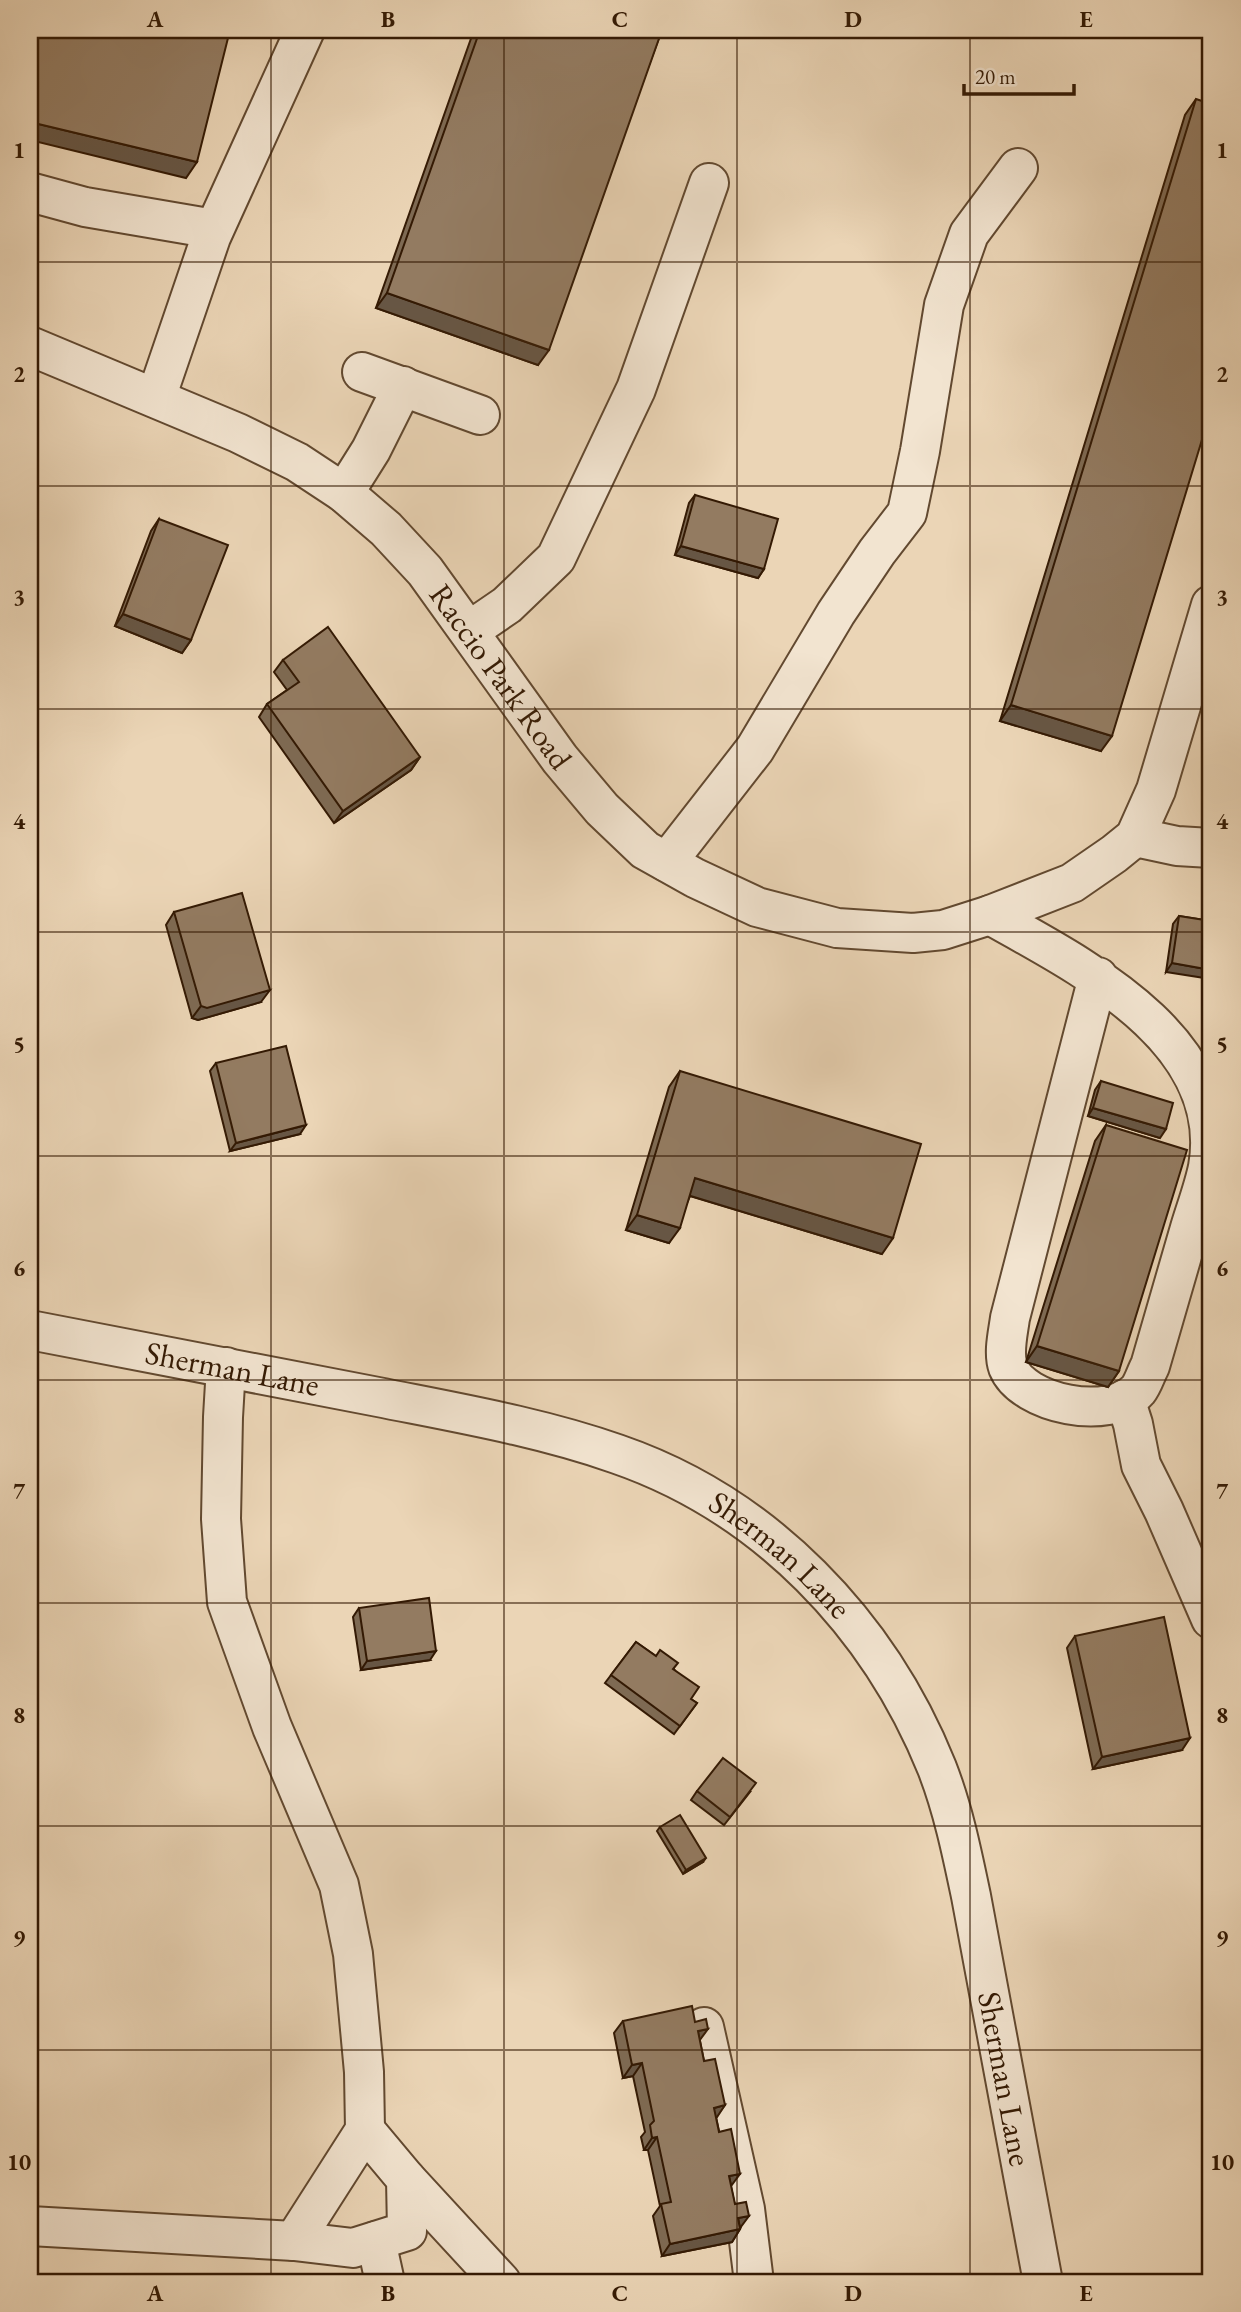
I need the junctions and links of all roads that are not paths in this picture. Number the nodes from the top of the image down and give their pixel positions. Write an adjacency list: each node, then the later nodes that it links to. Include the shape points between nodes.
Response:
1 (305, 30): 5 (street)
2 (1018, 168): 16 (street, via 969,234 944,305 907,513 843,603 755,749)
3 (709, 183): 13 (street, via 636,389 556,558 507,605)
4 (30, 192): 5 (street, via 85,207)
5 (214, 229): 9 (street)
6 (30, 346): 9 (street, Raccio Park Road)
7 (362, 372): 8 (street)
8 (403, 386): 10 (street); 11 (street)
9 (156, 398): 11 (street, Raccio Park Road, via 297,462)
10 (481, 415)
11 (344, 493): 13 (street, Raccio Park Road, via 425,571)
12 (1211, 605): 14 (street, via 1156,790)
13 (469, 631): 16 (street, Raccio Park Road, via 560,759 602,809 645,850)
14 (1135, 836): 15 (street); 17 (street, Raccio Park Road, via 1072,883)
15 (1211, 848)
16 (667, 862): 17 (street, Raccio Park Road, via 757,907 837,928 913,933 943,930)
17 (990, 915): 18 (street)
18 (1098, 977): 21 (street, via 1167,1035 1198,1084 1210,1124 1208,1166 1150,1366 1138,1390); 21 (street, via 1010,1318 1007,1363 1014,1380 1039,1396 1073,1406)
19 (30, 1330): 20 (street, Sherman Lane)
20 (226, 1367): 24 (street, via 222,1519 227,1602 272,1727 339,1885 353,1954); 32 (street, Sherman Lane, via 544,1432 618,1454 674,1478 738,1514 796,1560 833,1597 904,1699 937,1768 957,1832)
21 (1125, 1399): 22 (street, via 1142,1465)
22 (1211, 1619)
23 (704, 2027): 31 (street, via 745,2208)
24 (365, 2130): 25 (street); 27 (street)
25 (406, 2179): 28 (street, via 407,2231); 30 (street)
26 (30, 2226): 27 (street)
27 (294, 2241): 28 (street, via 353,2248)
28 (376, 2241): 29 (street)
29 (386, 2282)
30 (501, 2282)
31 (754, 2282)
32 (1044, 2282)

